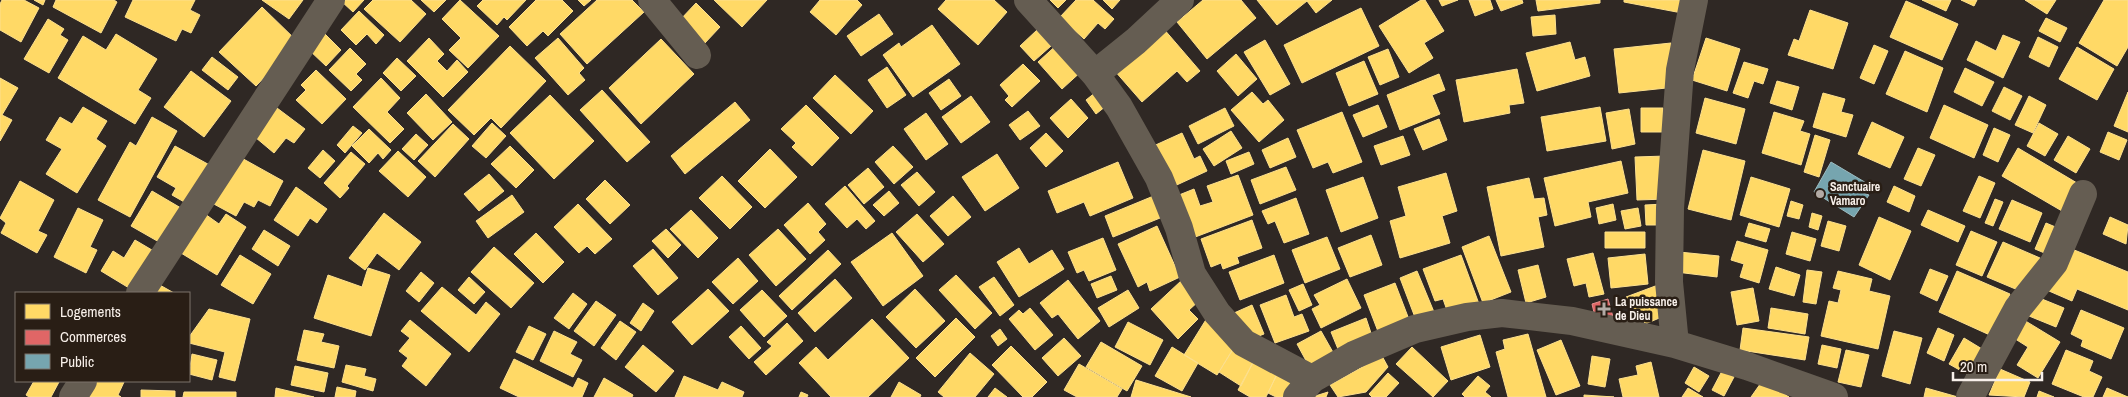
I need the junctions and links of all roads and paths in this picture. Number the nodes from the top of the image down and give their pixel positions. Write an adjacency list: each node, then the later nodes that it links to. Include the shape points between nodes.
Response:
1 (331, 0): 9 (street)
2 (652, 0): 6 (street)
3 (1028, 0): 7 (street)
4 (1180, 0): 7 (street)
5 (1694, 0): 10 (street, via 1680,70 1670,208 1669,282)
6 (697, 55)
7 (1095, 74): 12 (street, via 1119,107 1159,178 1179,228 1192,274 1217,313 1244,343)
8 (2083, 194): 15 (street, via 2054,264 2018,308)
9 (141, 292)
10 (1675, 344): 12 (street, via 1572,321 1502,313 1467,317 1415,329 1354,356); 14 (street)
11 (82, 382): 13 (street)
12 (1304, 388)
13 (73, 397)
14 (1834, 397)
15 (1970, 397)

